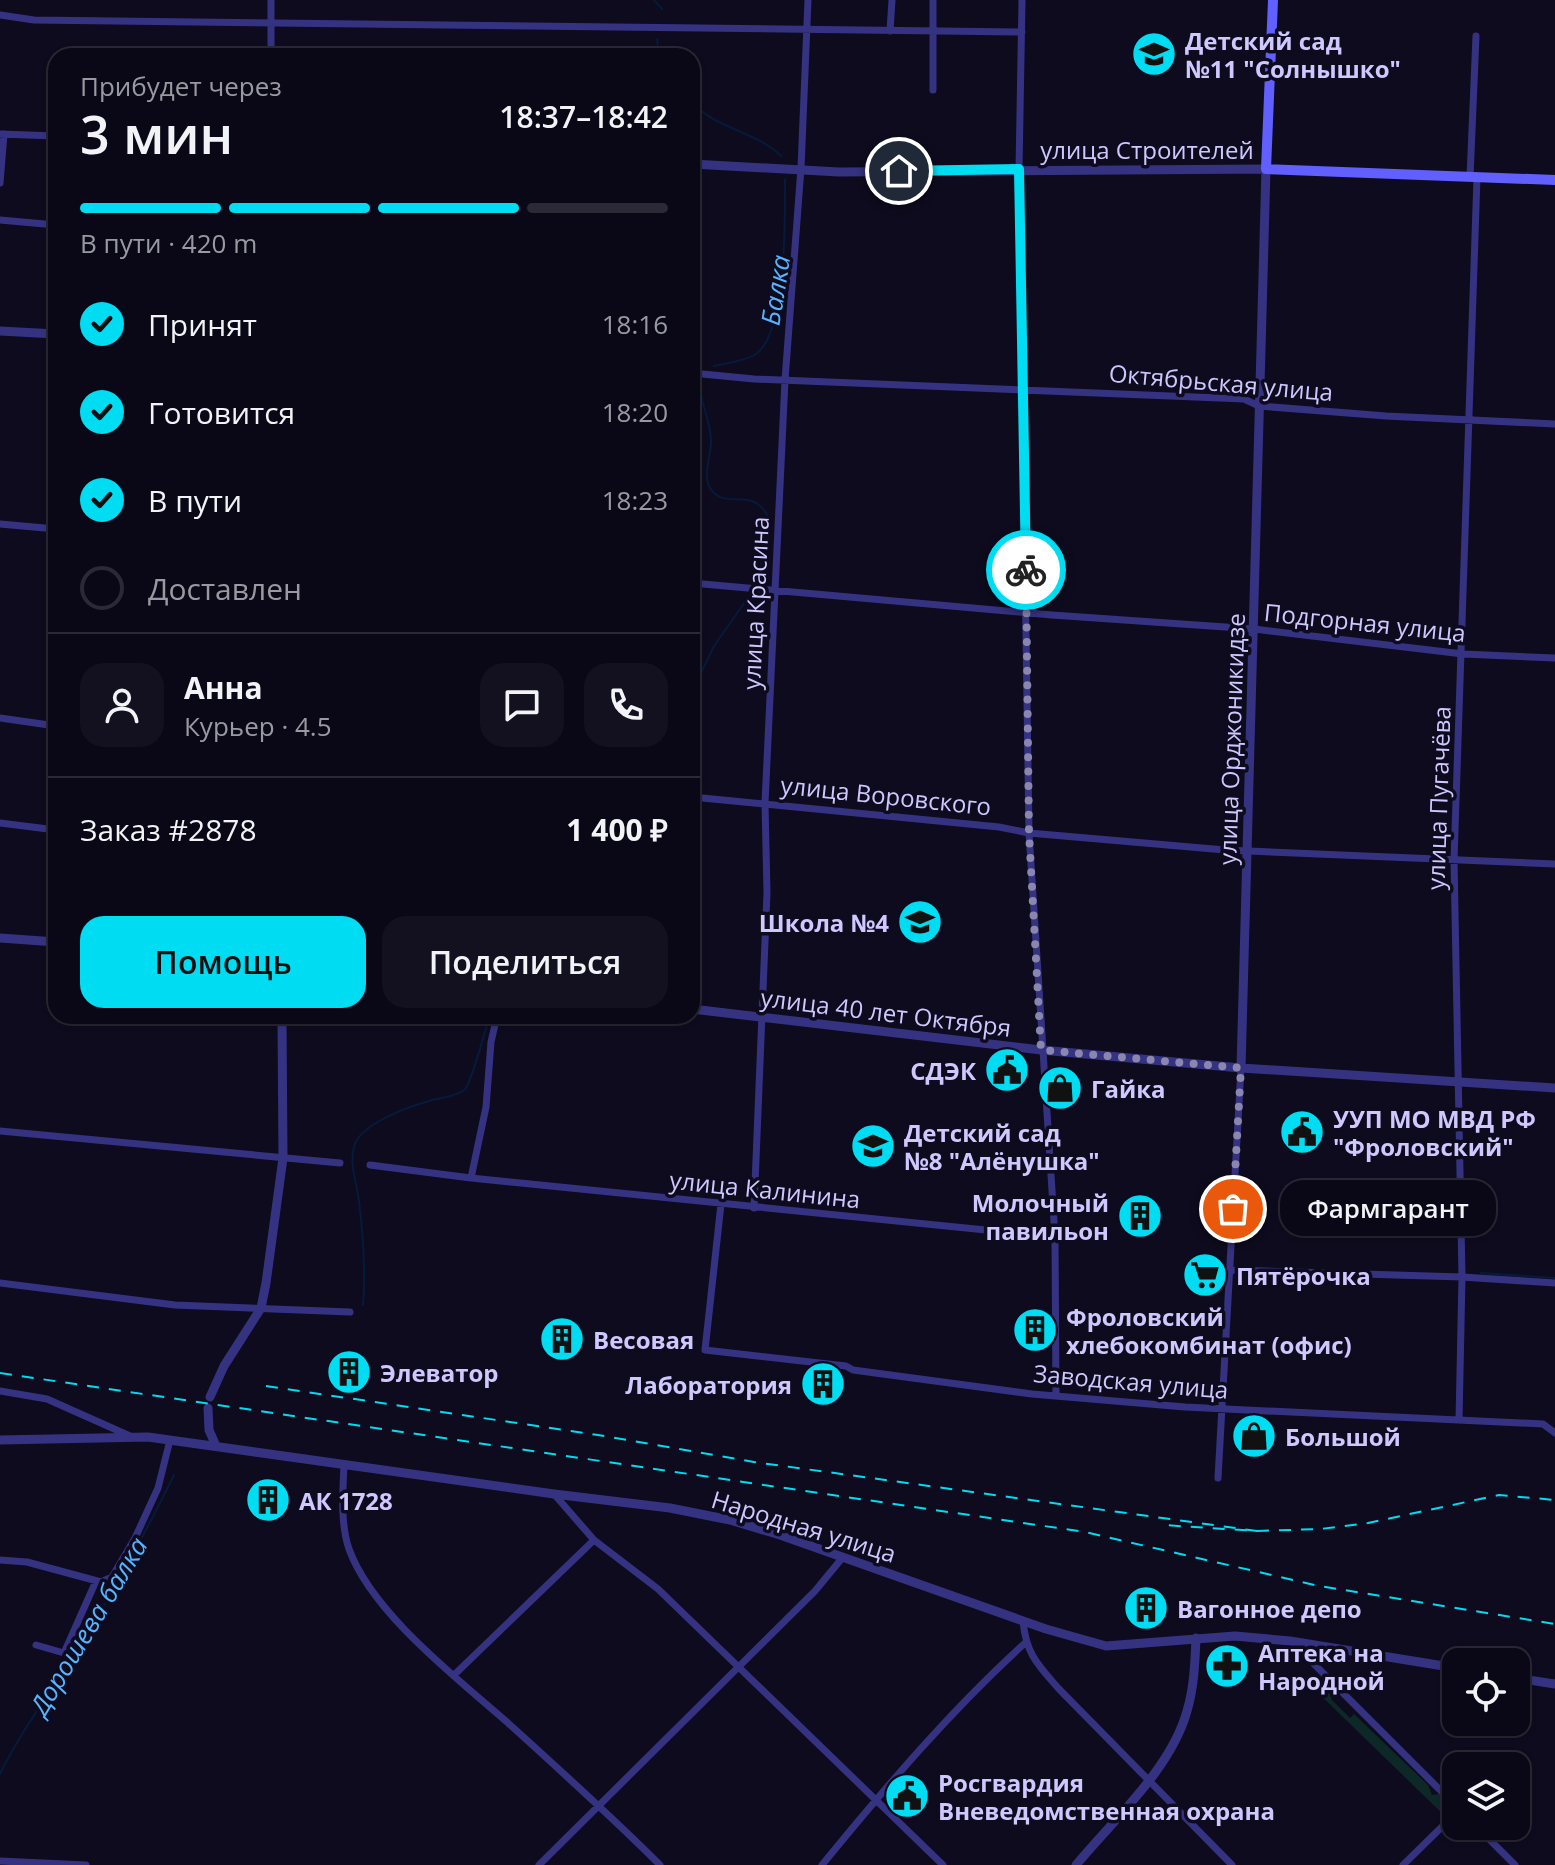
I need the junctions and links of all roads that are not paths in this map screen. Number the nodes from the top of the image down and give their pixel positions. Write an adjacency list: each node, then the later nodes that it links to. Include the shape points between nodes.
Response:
1 (271, 0): 8 (street)
2 (808, 0): 9 (street, улица Красина)
3 (892, 0): 10 (street)
4 (933, 0): 12 (street)
5 (1022, 0): 11 (street)
6 (1273, 0): 21 (main road, улица Орджоникидзе)
7 (0, 15): 8 (street)
8 (271, 23): 9 (street); 14 (street)
9 (807, 30): 10 (street); 19 (street, улица Красина)
10 (890, 31): 12 (street)
11 (1022, 32): 12 (street); 20 (street)
12 (933, 33): 15 (street)
13 (1476, 36): 22 (street, улица Пугачёва)
14 (271, 48)
15 (933, 90)
16 (2, 134): 17 (street); 24 (street)
17 (48, 136)
18 (700, 164): 19 (street, улица Строителей)
19 (801, 168): 20 (street, улица Строителей); 30 (street, улица Красина)
20 (1019, 169): 21 (street, улица Строителей); 31 (street)
21 (1266, 169): 22 (main road, улица Строителей); 32 (street, улица Орджоникидзе)
22 (1474, 177): 23 (main road, улица Строителей); 33 (street, улица Пугачёва)
23 (1555, 180)
24 (0, 183)
25 (0, 220): 26 (street)
26 (48, 224)
27 (0, 331): 28 (street)
28 (48, 334)
29 (700, 374): 30 (street, Октябрьская улица)
30 (785, 380): 31 (street, Октябрьская улица); 38 (street, улица Красина)
31 (1024, 389): 32 (street, Октябрьская улица, via 1244,399); 39 (street)
32 (1259, 406): 33 (street, Октябрьская улица); 40 (street, улица Орджоникидзе)
33 (1469, 421): 34 (street, Октябрьская улица); 41 (street, улица Пугачёва)
34 (1555, 424)
35 (0, 524): 36 (street)
36 (48, 528)
37 (700, 584): 38 (street, Подгорная улица)
38 (776, 591): 39 (street, Подгорная улица); 46 (street, улица Красина)
39 (1027, 613): 40 (street, Подгорная улица); 49 (street)
40 (1254, 629): 41 (street, Подгорная улица); 50 (street, улица Орджоникидзе)
41 (1463, 654): 42 (street, Подгорная улица); 51 (street, улица Пугачёва)
42 (1555, 658)
43 (0, 718): 44 (street)
44 (48, 725)
45 (700, 798): 46 (street, улица Воровского)
46 (765, 803): 49 (street, улица Воровского); 56 (street, улица Красина, via 767,893)
47 (0, 823): 48 (street)
48 (48, 829)
49 (1029, 833): 50 (street, улица Воровского); 59 (street)
50 (1248, 850): 51 (street, улица Воровского); 60 (street, улица Орджоникидзе)
51 (1454, 860): 52 (street, улица Воровского); 61 (street, улица Пугачёва)
52 (1555, 864)
53 (0, 938): 54 (street)
54 (48, 941)
55 (700, 1010): 56 (street, улица 40 лет Октября)
56 (760, 1018): 59 (street, улица 40 лет Октября); 69 (street, улица Красина)
57 (282, 1024): 64 (street)
58 (495, 1024): 67 (street, via 486,1107)
59 (1041, 1050): 60 (street, улица 40 лет Октября); 70 (street)
60 (1241, 1068): 61 (street, улица 40 лет Октября); 71 (street, улица Орджоникидзе)
61 (1460, 1082): 62 (street, улица 40 лет Октября); 72 (street, улица Пугачёва)
62 (1555, 1088)
63 (0, 1131): 64 (street)
64 (283, 1158): 65 (street); 75 (street)
65 (340, 1163)
66 (370, 1165): 67 (street, улица Калинина)
67 (471, 1178): 68 (street, улица Калинина)
68 (721, 1204): 69 (street, улица Калинина); 78 (street, Заводская улица, via 705,1350)
69 (754, 1208): 70 (street, улица Калинина)
70 (1055, 1237): 78 (street)
71 (1230, 1270): 72 (street); 81 (street, улица Орджоникидзе)
72 (1462, 1277): 74 (street); 82 (street, улица Пугачёва)
73 (0, 1283): 75 (street, via 175,1305)
74 (1555, 1283)
75 (261, 1308): 76 (street); 79 (street)
76 (350, 1312)
77 (0, 1391): 84 (street, Народная улица, via 47,1399)
78 (1056, 1396): 81 (street, Заводская улица)
79 (210, 1397)
80 (208, 1408): 87 (street)
81 (1223, 1409): 82 (street, Заводская улица); 89 (street, улица Орджоникидзе)
82 (1459, 1420): 83 (street, Заводская улица, via 1543,1424)
83 (1555, 1432)
84 (130, 1436): 85 (street, Народная улица); 86 (street, Народная улица)
85 (0, 1440)
86 (170, 1440): 87 (street, Народная улица); 94 (street, via 158,1488 135,1538 112,1577)
87 (216, 1446): 88 (street, Народная улица)
88 (344, 1464): 90 (street, Народная улица); 102 (street, via 348,1547 367,1585)
89 (1218, 1478)
90 (554, 1494): 91 (street); 92 (street, Народная улица, via 730,1520)
91 (594, 1540): 101 (street, via 635,1569); 102 (street)
92 (843, 1557): 95 (street, Народная улица); 101 (street)
93 (0, 1560): 94 (street)
94 (96, 1581): 99 (street, via 64,1653)
95 (1023, 1621): 96 (street, Народная улица, via 1106,1646); 98 (street)
96 (1196, 1638): 97 (street, Народная улица); 105 (street, via 1187,1712 1176,1741)
97 (1290, 1641): 100 (street, Народная улица); 106 (street)
98 (1025, 1643): 105 (street, via 1059,1689); 107 (street)
99 (36, 1645)
100 (1442, 1666)
101 (738, 1667): 107 (street); 108 (street)
102 (454, 1675): 108 (street)
103 (1530, 1680): 104 (street)
104 (1555, 1684)
105 (1149, 1780): 117 (street); 118 (street)
106 (1442, 1792)
107 (876, 1800): 115 (street); 116 (street)
108 (601, 1807): 113 (street); 114 (street)
109 (1442, 1827): 119 (street)
110 (1490, 1840): 120 (street)
111 (0, 1861): 112 (street)
112 (86, 1865)
113 (539, 1865)
114 (660, 1865)
115 (822, 1865)
116 (943, 1865)
117 (1076, 1865)
118 (1232, 1865)
119 (1403, 1865)
120 (1515, 1865)

